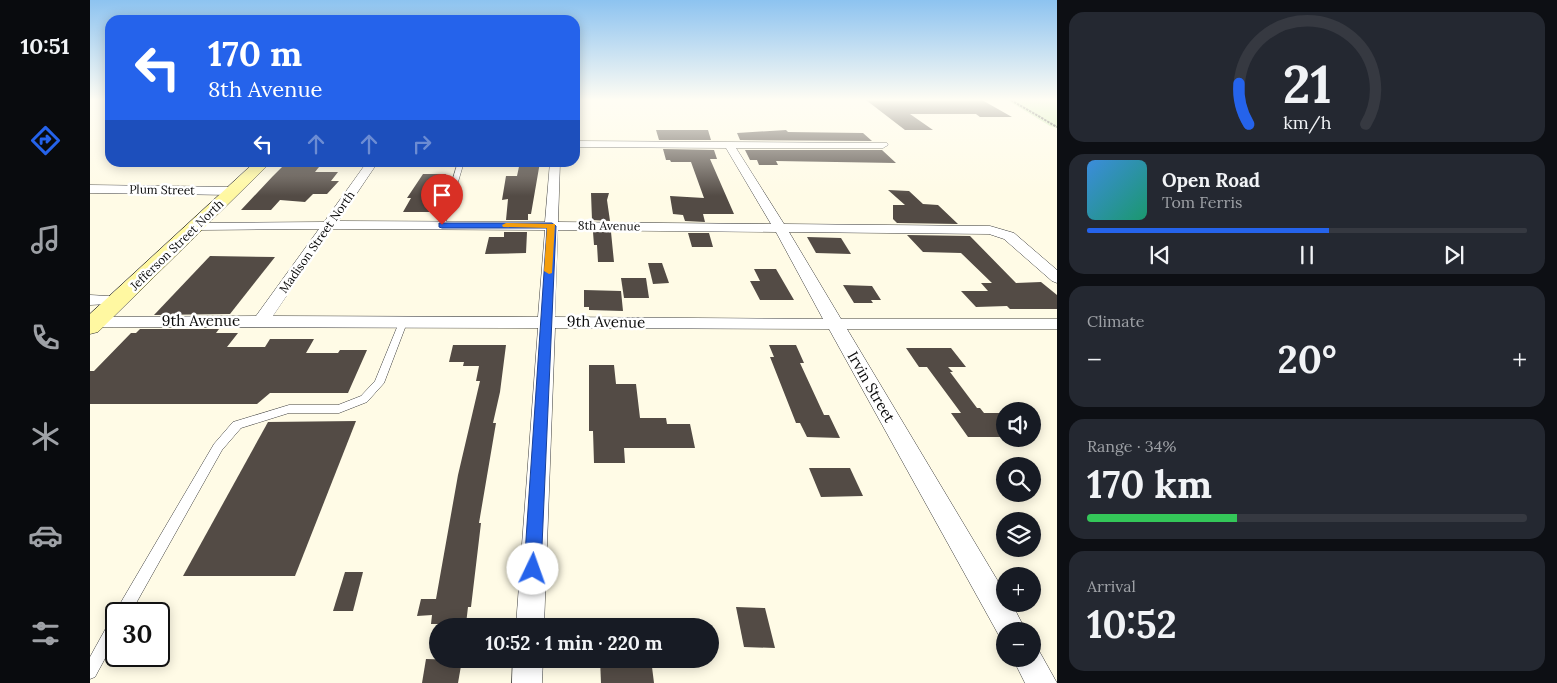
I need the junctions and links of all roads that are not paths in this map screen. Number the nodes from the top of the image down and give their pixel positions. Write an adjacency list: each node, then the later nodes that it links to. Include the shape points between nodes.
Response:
1 (580, 144): 2 (street)
2 (729, 144): 3 (street); 14 (street, Irvin Street)
3 (883, 145)
4 (259, 167): 9 (main road, Jefferson Street North)
5 (369, 167): 10 (street, Madison Street North)
6 (460, 167): 11 (lane)
7 (555, 167): 13 (street)
8 (90, 189): 9 (street, Plum Street)
9 (233, 191): 12 (main road, Jefferson Street North)
10 (329, 225): 11 (street, 8th Avenue); 12 (street, 8th Avenue); 19 (street, Madison Street North)
11 (442, 225): 13 (street, 8th Avenue)
12 (198, 226): 17 (main road, Jefferson Street North)
13 (552, 226): 14 (street, 8th Avenue); 20 (street)
14 (780, 228): 15 (street, 8th Avenue, via 990,230 1009,236); 23 (street, Irvin Street)
15 (1057, 278)
16 (90, 300): 17 (street)
17 (120, 300): 22 (main road, Jefferson Street North)
18 (404, 320): 19 (street, 9th Avenue); 20 (street, 9th Avenue); 24 (lane, via 379,383 364,399 340,409 289,409 237,425 218,447)
19 (261, 321): 22 (street, 9th Avenue)
20 (545, 322): 23 (street, 9th Avenue); 25 (street)
21 (1057, 324): 23 (street, 9th Avenue)
22 (93, 325)
23 (835, 325): 26 (street, Irvin Street)
24 (129, 602)
25 (530, 618)
26 (1007, 622)
27 (105, 644): 30 (lane)
28 (1033, 667): 32 (street)
29 (528, 668): 31 (street)
30 (90, 672)
31 (527, 683)
32 (1042, 683)

